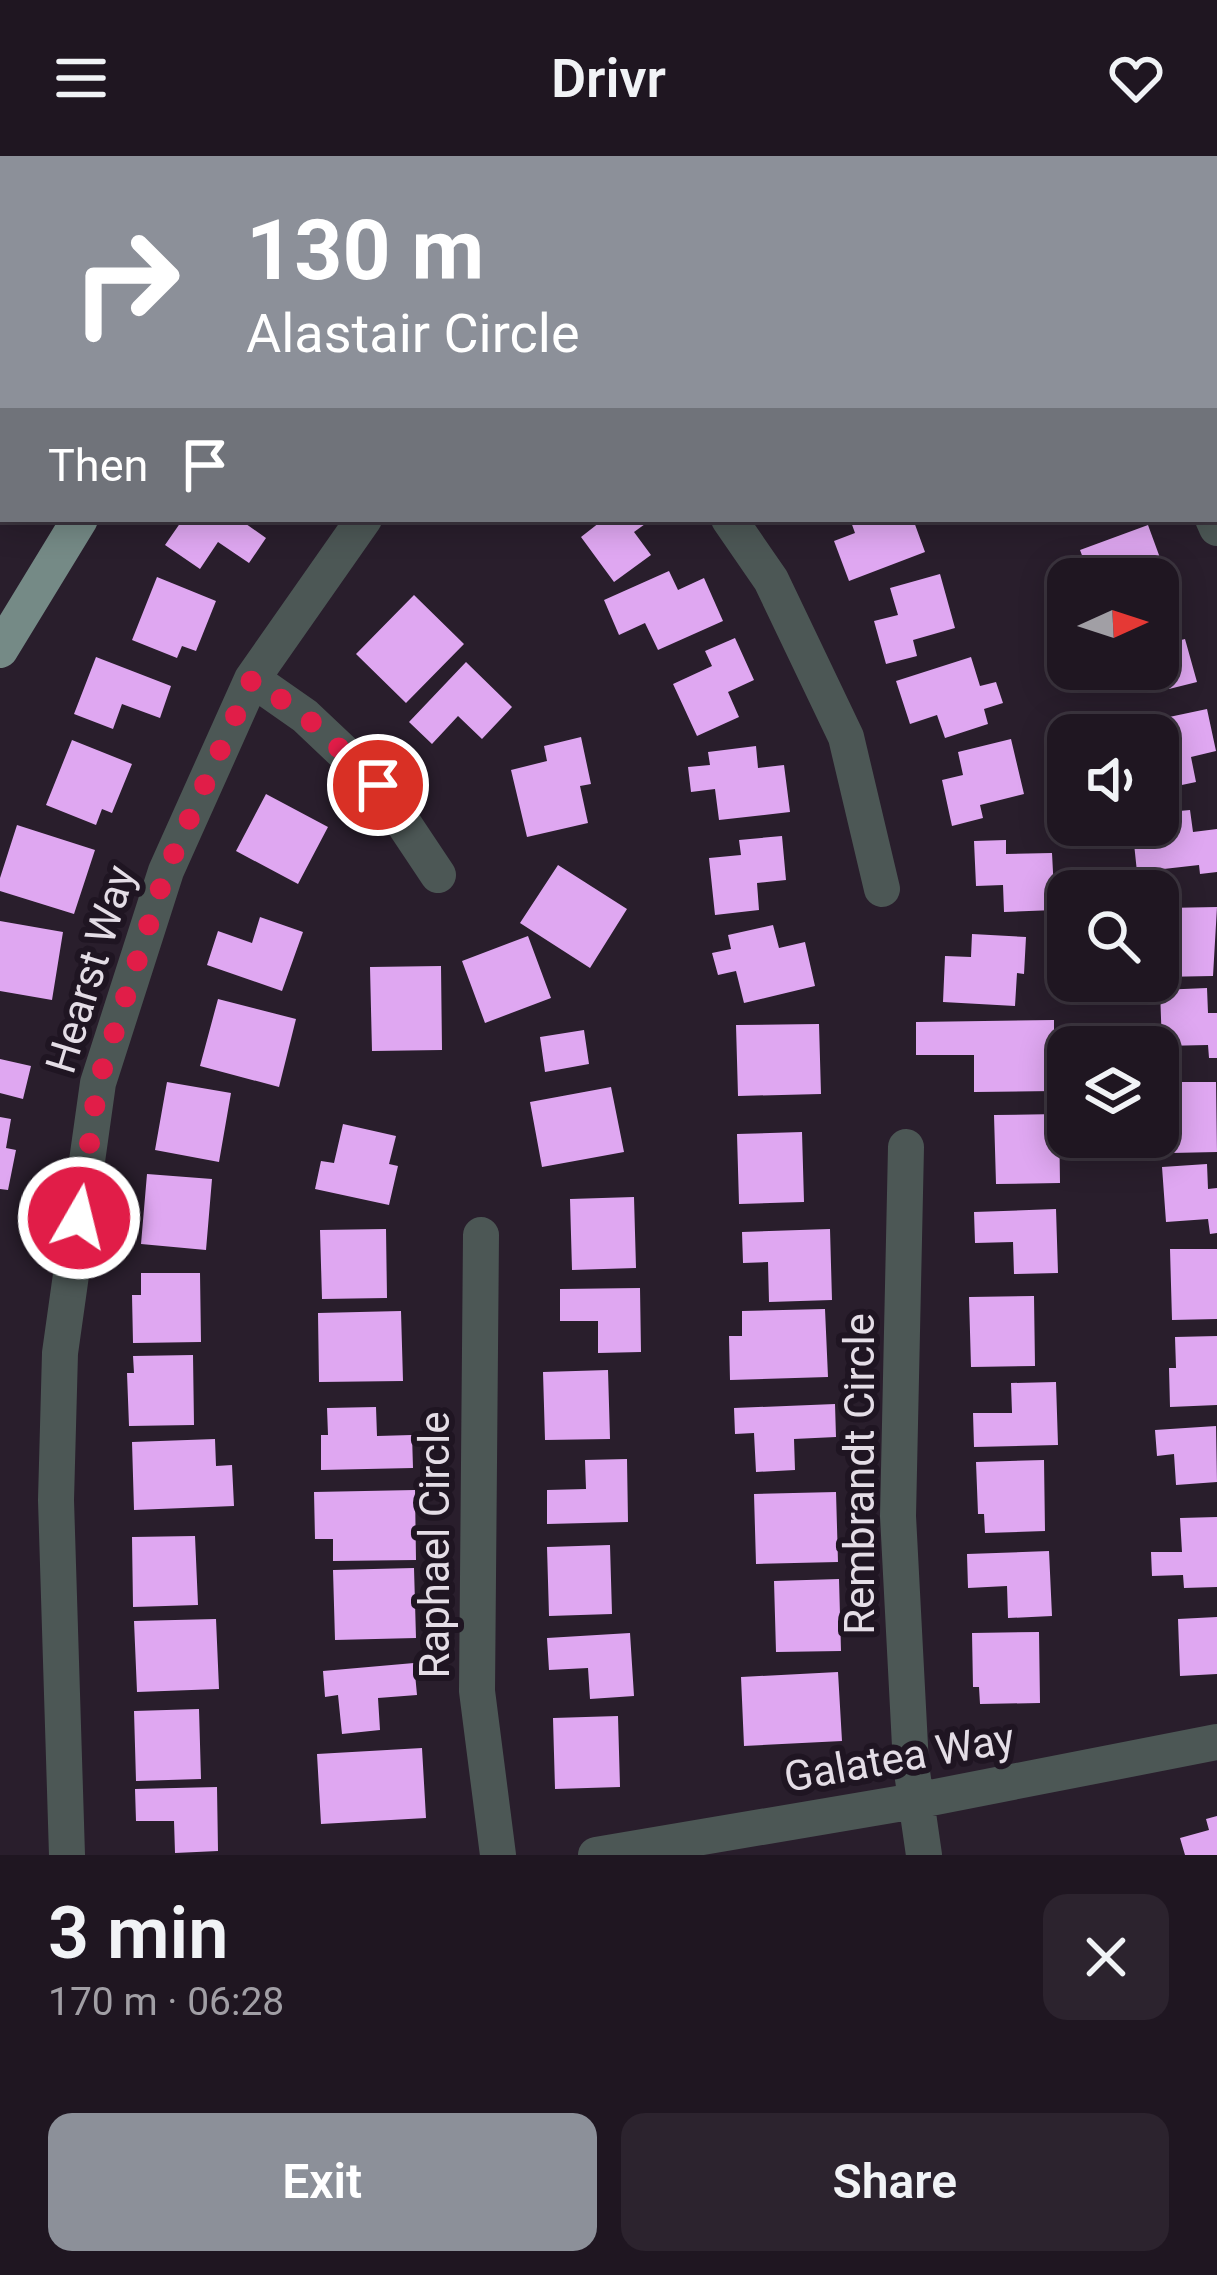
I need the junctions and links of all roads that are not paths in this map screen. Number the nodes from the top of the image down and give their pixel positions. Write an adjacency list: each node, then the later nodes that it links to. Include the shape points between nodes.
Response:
1 (78, 522): 4 (main road)
2 (362, 522): 5 (street, Hearst Way)
3 (731, 522): 7 (street, via 771,580 846,736)
4 (0, 650)
5 (252, 679): 6 (street, via 378,785); 12 (street, Hearst Way, via 166,871 98,1083 60,1353 56,1500)
6 (438, 875)
7 (882, 889)
8 (906, 1147): 11 (street, Rembrandt Circle, via 898,1516)
9 (481, 1235): 13 (street, Raphael Circle, via 477,1690)
10 (1217, 1742): 11 (street, Galatea Way)
11 (915, 1801): 14 (street, Galatea Way); 15 (street, Rembrandt Circle)
12 (67, 1855)
13 (498, 1855)
14 (596, 1855)
15 (924, 1855)

